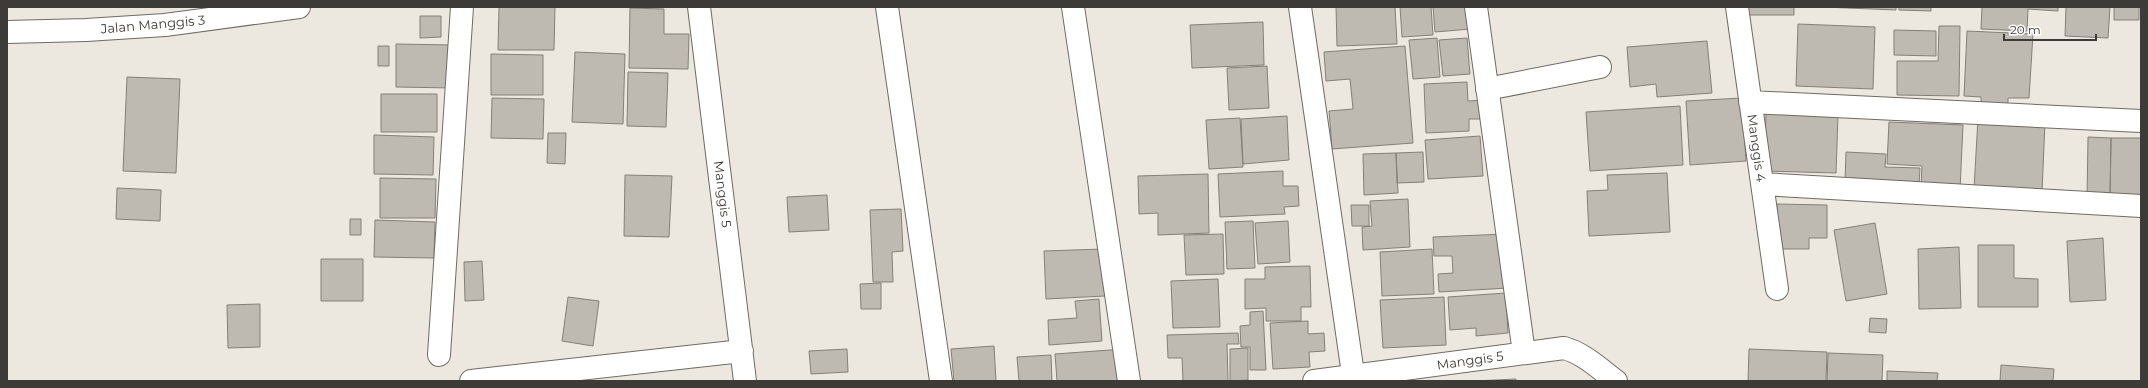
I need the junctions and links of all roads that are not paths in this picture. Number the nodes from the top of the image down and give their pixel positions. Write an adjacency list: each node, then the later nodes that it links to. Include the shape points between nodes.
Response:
1 (299, 7): 9 (street, Jalan Manggis 3, via 165,25)
2 (462, 7): 19 (street)
3 (699, 7): 17 (street, Manggis 5)
4 (887, 7): 23 (street)
5 (1073, 7): 24 (street)
6 (1300, 7): 20 (street)
7 (1476, 7): 11 (street)
8 (1737, 7): 12 (street, Manggis 4)
9 (7, 32)
10 (1600, 67): 11 (street)
11 (1487, 89): 18 (street)
12 (1750, 102): 13 (street); 14 (street, Manggis 4)
13 (2141, 121)
14 (1762, 184): 15 (street); 16 (street, Manggis 4)
15 (2141, 206)
16 (1777, 290)
17 (742, 351): 21 (street); 22 (street, Manggis 5)
18 (1524, 353): 20 (street, Manggis 5); 26 (street, Manggis 5, via 1564,348 1572,350)
19 (439, 355)
20 (1354, 378): 25 (street, Manggis 5)
21 (471, 381)
22 (745, 381)
23 (941, 381)
24 (1129, 381)
25 (1314, 381)
26 (1616, 381)

